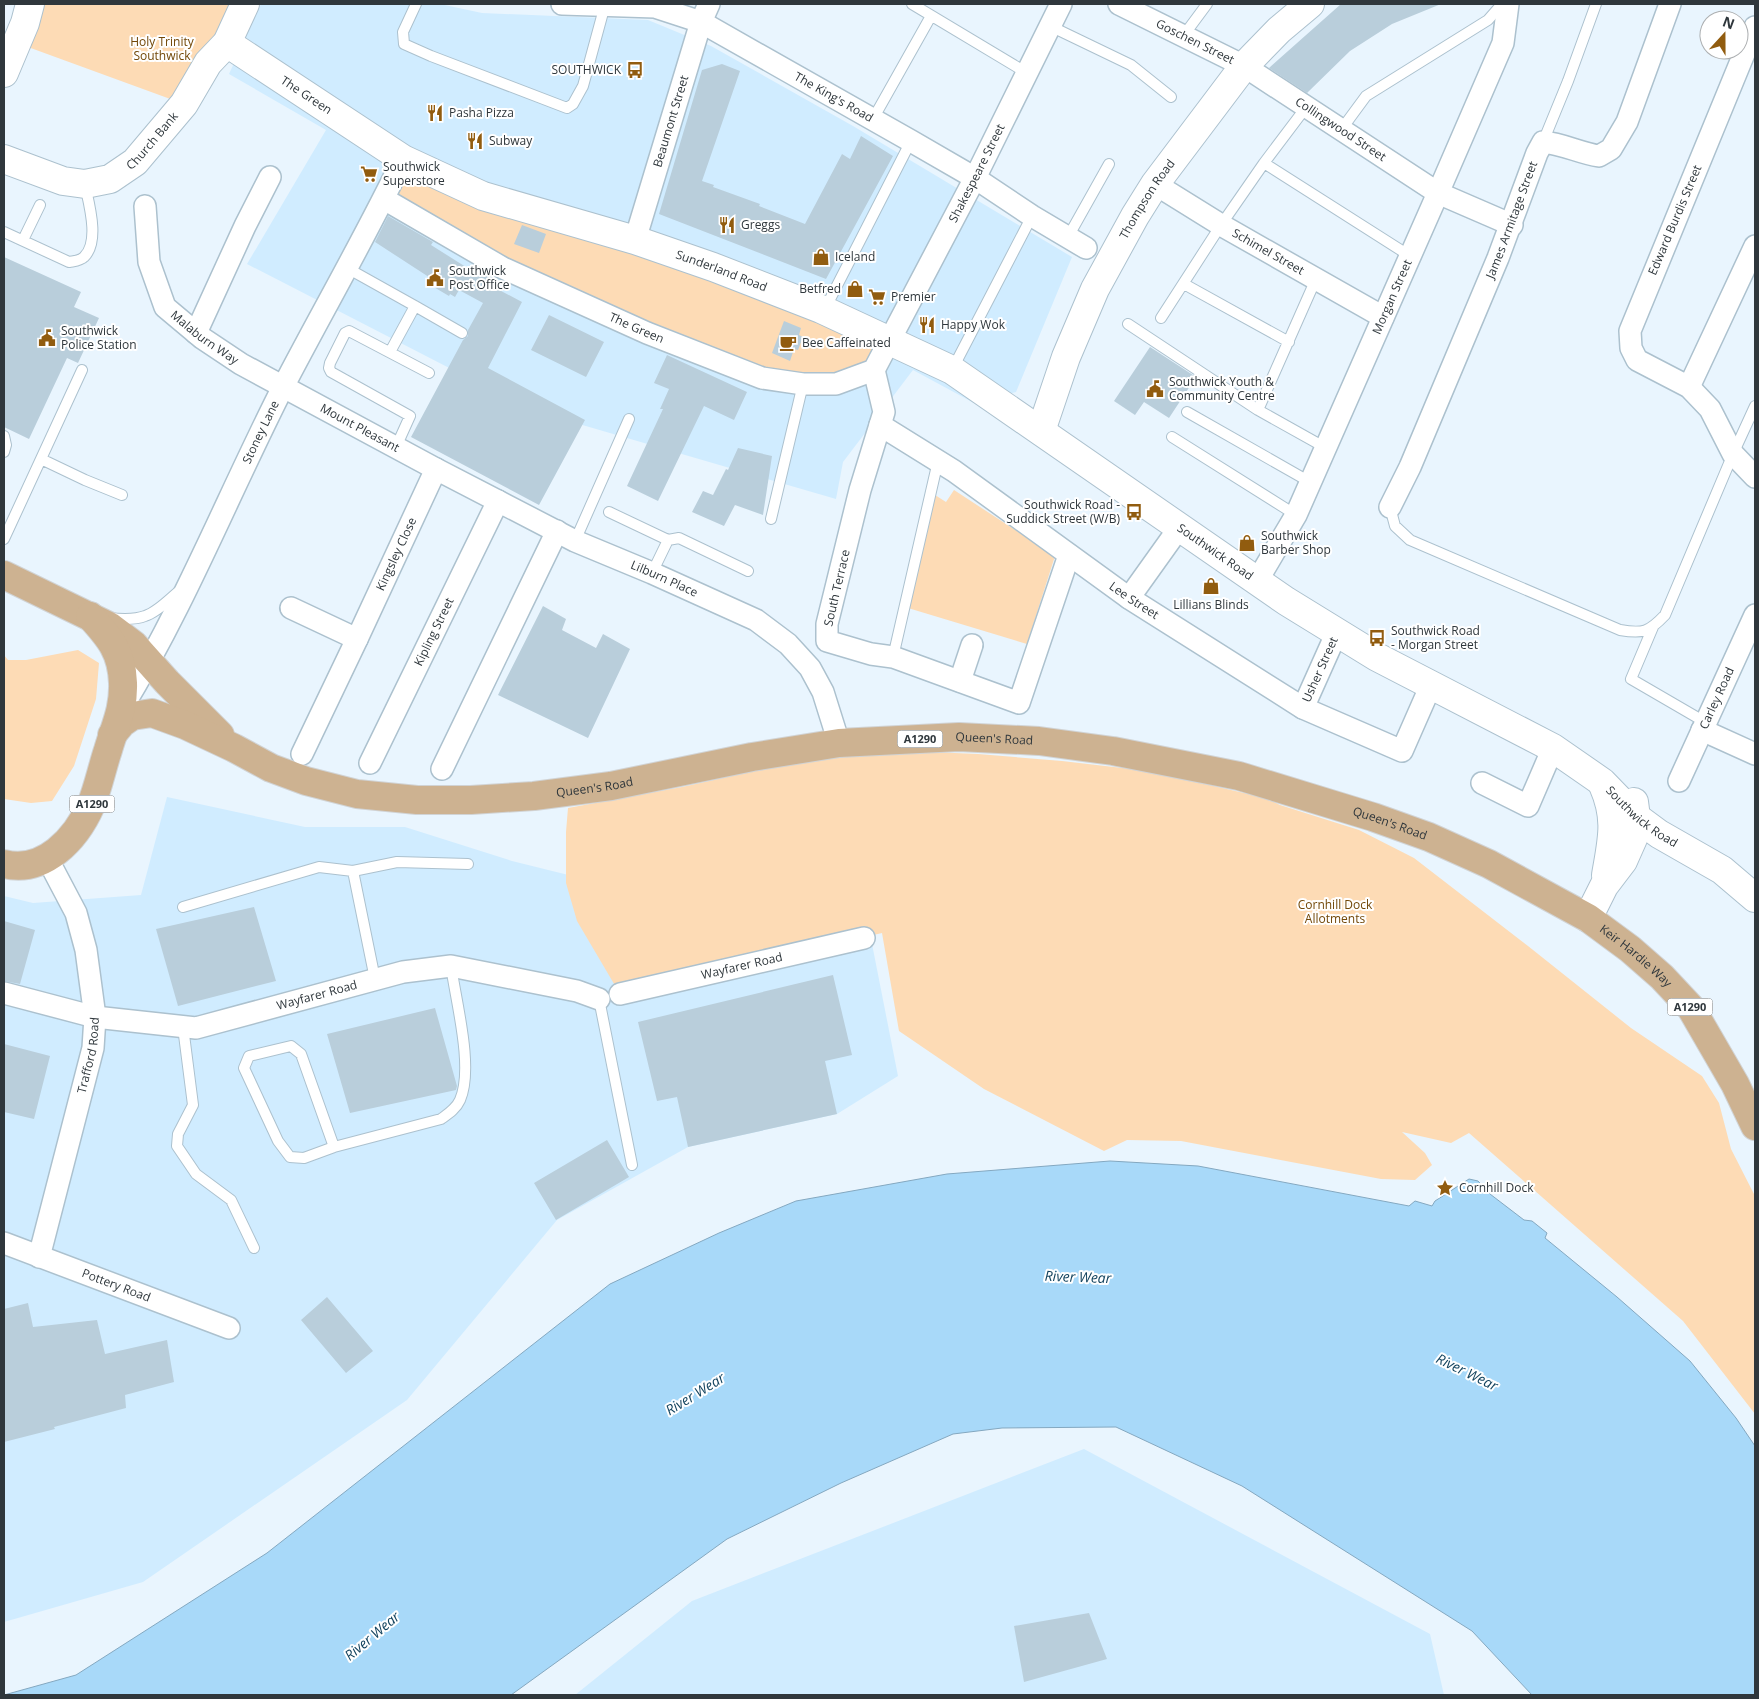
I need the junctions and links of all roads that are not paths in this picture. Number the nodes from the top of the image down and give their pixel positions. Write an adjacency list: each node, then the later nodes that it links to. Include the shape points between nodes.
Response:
1 (30, 4): 22 (street)
2 (245, 4): 20 (street, Church Bank)
3 (416, 4): 14 (lane, via 403,32 404,44 566,108 573,104 583,86)
4 (562, 4): 14 (street, The King's Road)
5 (912, 4): 16 (lane)
6 (1061, 4): 17 (street, Shakespeare Street)
7 (1118, 4): 19 (street, Goschen Street)
8 (1207, 4): 19 (lane)
9 (1310, 4): 21 (street, Thompson Road)
10 (1502, 4): 27 (lane, via 1488,20 1366,96)
11 (1508, 4): 38 (street, Morgan Street, via 1503,44)
12 (1596, 4): 29 (lane)
13 (1670, 4): 29 (street, via 1627,122 1611,149 1599,156)
14 (605, 5): 15 (street, The King's Road)
15 (705, 13): 26 (street, The King's Road); 49 (street, Beaumont Street)
16 (931, 16): 23 (lane); 26 (lane)
17 (1050, 26): 23 (street, Shakespeare Street); 24 (lane, via 1131,65)
18 (1755, 27): 72 (street, Edward Burdis Street, via 1630,331 1630,348 1637,360)
19 (1184, 36): 21 (street, Goschen Street)
20 (227, 43): 31 (street, The Green); 36 (street, Church Bank, via 208,63 184,104 135,162 110,179)
21 (1244, 66): 25 (street, Collingwood Street); 37 (street, Thompson Road)
22 (4, 73)
23 (1027, 73): 35 (street, Shakespeare Street)
24 (1171, 97)
25 (1307, 106): 27 (street, Collingwood Street); 32 (lane)
26 (873, 119): 28 (street, The King's Road)
27 (1341, 130): 38 (street, Collingwood Street)
28 (911, 141): 35 (street, The King's Road); 57 (lane)
29 (1543, 142): 45 (street, James Armitage Street)
30 (4, 159): 36 (street, Church Bank, via 63,181)
31 (403, 159): 39 (street, Stoney Lane); 43 (street, The Green, via 483,196)
32 (1264, 163): 44 (lane); 52 (lane)
33 (1109, 164): 47 (lane)
34 (270, 177): 61 (street)
35 (975, 178): 42 (street, The King's Road); 63 (street, Shakespeare Street)
36 (85, 184): 48 (lane, via 92,226 85,257 69,262)
37 (1155, 184): 44 (street, Schimel Street); 78 (street, Thompson Road, via 1094,289)
38 (1438, 193): 45 (street, Collingwood Street); 52 (street, Morgan Street)
39 (384, 199): 53 (street, Stoney Lane); 70 (street, The Green, via 503,268 647,333 762,378)
40 (40, 205): 48 (lane)
41 (145, 206): 61 (street, Malaburn Way, via 149,262 164,307)
42 (1032, 216): 47 (street, The King's Road); 68 (lane)
43 (550, 217): 49 (street, Sunderland Road)
44 (1221, 225): 54 (street, Schimel Street); 55 (lane)
45 (1512, 225): 92 (street, James Armitage Street)
46 (4, 232): 48 (lane)
47 (1068, 237): 51 (street, The King's Road)
48 (23, 240)
49 (635, 240): 57 (street, Sunderland Road)
50 (1755, 246): 72 (street)
51 (1086, 248)
52 (1410, 256): 58 (street, Morgan Street)
53 (347, 268): 56 (lane); 71 (street, Stoney Lane)
54 (1316, 279): 58 (street, Schimel Street); 64 (lane)
55 (1184, 284): 59 (lane); 64 (lane)
56 (415, 306): 62 (lane); 65 (lane)
57 (824, 310): 63 (street, Sunderland Road)
58 (1383, 317): 82 (street, Morgan Street)
59 (1161, 318)
60 (1128, 324): 74 (lane)
61 (196, 333): 71 (street, Malaburn Way, via 241,364)
62 (462, 333)
63 (889, 340): 67 (street); 68 (street, Southwick Road)
64 (1289, 342): 74 (lane)
65 (390, 352): 69 (lane); 81 (lane, via 348,331 329,368 410,416)
66 (82, 370): 85 (lane)
67 (874, 370): 70 (street, The Green, via 836,384); 77 (street, South Terrace, via 884,412)
68 (952, 370): 78 (street, Southwick Road)
69 (429, 372)
70 (803, 384): 95 (lane)
71 (283, 387): 81 (street, Mount Pleasant); 105 (street, Stoney Lane)
72 (1689, 387): 84 (street, Edward Burdis Street, via 1710,409)
73 (1755, 406): 84 (lane)
74 (1258, 410): 82 (lane)
75 (1187, 412): 89 (lane)
76 (628, 419): 100 (lane)
77 (880, 425): 86 (street, Lee Street); 115 (street, South Terrace, via 860,490 827,624 827,641)
78 (1041, 431): 96 (street, Southwick Road)
79 (4, 436): 83 (lane)
80 (1172, 437): 94 (lane)
81 (396, 447): 87 (street, Mount Pleasant)
82 (1326, 448): 89 (street, Morgan Street)
83 (4, 452)
84 (1733, 454): 88 (street, Edward Burdis Street); 111 (lane, via 1665,615)
85 (41, 459): 90 (lane); 98 (lane)
86 (938, 461): 101 (street, Lee Street); 115 (lane)
87 (436, 469): 91 (street, Lilburn Place); 113 (street, Kingsley Close)
88 (1755, 477)
89 (1310, 482): 94 (street, Morgan Street)
90 (122, 495)
91 (498, 501): 97 (street, Lilburn Place); 128 (street, Kipling Street)
92 (1390, 508): 111 (lane, via 1395,526 1410,540 1620,630 1637,633)
93 (609, 512): 99 (lane)
94 (1296, 514): 106 (street, Morgan Street)
95 (771, 519)
96 (1179, 528): 106 (street, Southwick Road); 107 (street)
97 (556, 531): 100 (street, Lilburn Place); 129 (street)
98 (4, 539)
99 (668, 540): 102 (lane, via 679,538); 103 (lane)
100 (575, 541): 103 (street, Lilburn Place)
101 (1069, 555): 107 (street, Lee Street); 117 (street, South Terrace, via 1018,703)
102 (748, 571)
103 (652, 573): 123 (street, Lilburn Place, via 756,620 788,644 810,668 823,692)
104 (4, 576): 110 (main road, A1290)
105 (190, 581): 110 (lane, via 146,616 118,619); 116 (street, Stoney Lane)
106 (1257, 581): 112 (street, Southwick Road)
107 (1129, 598): 120 (street, Lee Street)
108 (291, 608): 113 (street)
109 (1755, 615): 121 (street, Carley Road)
110 (90, 616): 116 (main road, A1290, via 110,626); 119 (main road, A1290, via 110,639 118,656 123,682)
111 (1654, 627): 121 (lane, via 1632,679)
112 (1336, 632): 118 (street, Southwick Road); 120 (street, Usher Street)
113 (357, 639): 126 (street, Kingsley Close)
114 (972, 645): 117 (street)
115 (893, 657): 117 (street, South Terrace)
116 (150, 663): 119 (street, Stoney Lane); 124 (main road, A1290)
117 (960, 682)
118 (1431, 685): 120 (street, Lee Street, via 1402,752); 125 (street, Southwick Road)
119 (122, 708): 122 (main road, A1290)
120 (1303, 708)
121 (1703, 726): 127 (street); 130 (street, Carley Road)
122 (112, 735): 124 (main road, A1290, via 132,716 152,713); 136 (main road, A1290, via 91,804 77,832)
123 (838, 743): 124 (main road, Queen's Road / A1290, via 611,786 471,800 417,800 357,794 271,768); 143 (main road, Queen's Road / A1290, via 959,736 1039,741 1114,751 1239,776 1373,816 1429,837 1496,868)
124 (234, 748)
125 (1553, 748): 131 (street, Southwick Road); 132 (street, via 1528,806); 133 (street, Southwick Road, via 1587,757)
126 (302, 754)
127 (1755, 754)
128 (370, 763)
129 (442, 770)
130 (1679, 781)
131 (1602, 782): 134 (street, Southwick Road); 140 (street, via 1613,823)
132 (1482, 783)
133 (1629, 784): 134 (street); 135 (street, Southwick Road, via 1662,816)
134 (1636, 817): 135 (street, Southwick Road); 140 (street, via 1635,834 1623,861)
135 (1683, 848): 141 (street, Southwick Road, via 1722,870)
136 (47, 858): 137 (main road, A1290, via 29,865); 150 (street, Trafford Road, via 76,913 86,950)
137 (4, 864)
138 (468, 864): 139 (lane, via 397,862)
139 (353, 871): 142 (lane, via 319,867); 146 (lane)
140 (1604, 886): 143 (street)
141 (1755, 898)
142 (183, 907)
143 (1588, 918): 152 (main road, Keir Hardie Way / A1290, via 1662,976 1691,1008)
144 (864, 938): 148 (street, Wayfarer Road)
145 (451, 966): 146 (street, Wayfarer Road, via 403,972); 149 (street, Wayfarer Road, via 577,991); 153 (lane, via 466,1071 459,1101 441,1119)
146 (375, 980): 151 (street, Wayfarer Road, via 196,1028)
147 (4, 993): 150 (street, Wayfarer Road)
148 (620, 994): 149 (lane)
149 (599, 1000): 154 (lane)
150 (95, 1017): 151 (street, Wayfarer Road); 157 (street, Trafford Road, via 93,1048)
151 (183, 1027): 156 (lane, via 192,1105 178,1134 177,1146 196,1174 231,1200)
152 (1755, 1126)
153 (334, 1147): 153 (lane, via 304,1158 290,1158 278,1141 244,1068 249,1056 291,1046 301,1054)
154 (632, 1164)
155 (4, 1243): 157 (street, Pottery Road)
156 (254, 1248)
157 (39, 1257): 158 (street, Pottery Road)
158 (229, 1328)

